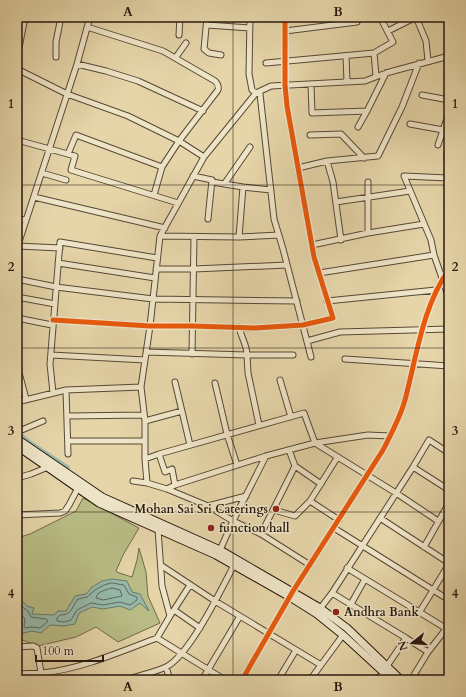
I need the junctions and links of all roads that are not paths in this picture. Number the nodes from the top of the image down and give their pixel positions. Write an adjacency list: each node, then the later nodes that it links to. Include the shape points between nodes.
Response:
1 (25, 17): 16 (street)
2 (61, 17): 23 (street)
3 (90, 17): 12 (street)
4 (180, 17): 17 (street)
5 (207, 17): 11 (street)
6 (250, 17): 13 (street)
7 (285, 17): 14 (street)
8 (356, 17): 14 (street, via 357,22)
9 (380, 17): 15 (street)
10 (416, 17): 15 (street); 27 (street, via 426,41)
11 (207, 25): 13 (street); 20 (street, via 204,49 209,53)
12 (87, 27): 25 (street, via 163,50); 30 (street)
13 (250, 28): 37 (street, via 249,74 252,90)
14 (285, 31): 26 (street)
15 (388, 31): 19 (street, via 393,42)
16 (19, 35): 24 (street)
17 (179, 35)
18 (186, 43): 25 (street)
19 (374, 53): 21 (street); 33 (street)
20 (221, 55)
21 (346, 56): 26 (street); 34 (street)
22 (449, 56): 27 (street)
23 (56, 57)
24 (17, 58)
25 (176, 58): 41 (street, via 218,84 218,90)
26 (286, 60): 28 (street); 36 (street)
27 (428, 61): 29 (street)
28 (266, 63)
29 (419, 63): 32 (street); 57 (street, via 402,107 378,156)
30 (77, 64): 38 (street); 41 (street, via 138,82)
31 (17, 69): 38 (street)
32 (386, 72): 33 (street); 42 (street)
33 (376, 76): 34 (street, via 365,81)
34 (347, 82): 35 (street)
35 (311, 84): 36 (street); 42 (street, via 312,113)
36 (286, 85): 37 (street, via 272,86); 60 (street, via 287,106)
37 (256, 92): 56 (street); 70 (street, via 260,94)
38 (67, 94): 50 (street, via 128,116); 53 (street)
39 (422, 95): 40 (street)
40 (449, 100)
41 (203, 111): 50 (street)
42 (367, 111): 45 (street)
43 (449, 112): 46 (street)
44 (410, 124): 46 (street)
45 (358, 127)
46 (443, 130): 47 (street); 51 (street)
47 (449, 131)
48 (310, 135): 57 (street, via 341,134)
49 (17, 140): 53 (street)
50 (178, 140): 56 (street); 59 (street)
51 (438, 145)
52 (250, 147): 67 (street)
53 (50, 148): 54 (street); 61 (street)
54 (68, 154): 59 (street, via 76,135); 72 (street, via 75,156 71,170)
55 (447, 154): 63 (street)
56 (204, 157): 62 (street)
57 (364, 158): 58 (street)
58 (327, 161): 60 (street); 75 (street, via 334,182)
59 (162, 167): 72 (street)
60 (298, 168): 88 (street)
61 (42, 173): 64 (street); 73 (street)
62 (193, 176): 65 (street); 76 (street)
63 (448, 178): 68 (street); 71 (street, via 404,176)
64 (66, 180)
65 (212, 182): 67 (street); 78 (street)
66 (368, 182): 74 (street)
67 (224, 183): 69 (street)
68 (449, 185)
69 (243, 187): 70 (street); 86 (street)
70 (271, 190): 83 (street, via 274,219)
71 (410, 192): 74 (street); 80 (street)
72 (154, 195): 76 (street)
73 (34, 197): 79 (street); 81 (street)
74 (368, 198): 75 (street); 82 (street)
75 (336, 202): 87 (street)
76 (178, 203): 81 (street)
77 (17, 219): 79 (street)
78 (208, 219)
79 (26, 220): 89 (street)
80 (424, 224): 82 (street); 91 (street)
81 (165, 228): 84 (street)
82 (368, 233): 87 (street)
83 (279, 235): 86 (street); 94 (street)
84 (160, 236): 85 (street); 92 (street)
85 (194, 237): 86 (street); 96 (street)
86 (239, 237)
87 (341, 240): 88 (street)
88 (312, 245): 98 (street)
89 (17, 247): 90 (street)
90 (60, 248): 92 (street, via 60,242); 93 (street)
91 (434, 256): 98 (street); 101 (street)
92 (157, 258): 95 (street)
93 (58, 263): 99 (street); 102 (street)
94 (287, 265): 96 (street); 108 (street)
95 (156, 269): 96 (street); 99 (street)
96 (194, 269): 106 (street)
97 (449, 270): 101 (street)
98 (319, 273): 109 (street)
99 (155, 278): 105 (street)
100 (17, 279): 102 (street)
101 (442, 279): 103 (street); 107 (street)
102 (56, 287): 105 (street); 110 (street)
103 (436, 290): 109 (street); 118 (street)
104 (17, 297): 110 (street)
105 (153, 298): 106 (street); 113 (street)
106 (193, 298): 108 (street); 114 (street)
107 (449, 298)
108 (297, 301): 115 (street)
109 (328, 301): 115 (street, via 333,318)
110 (54, 304): 112 (street)
111 (17, 318): 112 (street)
112 (53, 323): 113 (street); 121 (street)
113 (150, 326): 114 (street); 120 (street)
114 (192, 326): 116 (street); 122 (street)
115 (303, 326): 116 (street); 119 (street)
116 (239, 327): 123 (street)
117 (449, 329): 118 (street)
118 (423, 330): 119 (street, via 340,332); 129 (street)
119 (307, 341): 125 (street)
120 (146, 352): 122 (street); 128 (street)
121 (51, 354): 128 (street); 136 (street)
122 (192, 354): 123 (street)
123 (247, 355): 124 (street); 145 (street, via 248,373)
124 (292, 356)
125 (311, 356)
126 (17, 358): 137 (street)
127 (345, 359): 129 (street)
128 (145, 360): 134 (street)
129 (414, 363): 130 (street); 148 (street, via 404,402)
130 (449, 366)
131 (280, 380): 142 (street)
132 (175, 382): 139 (street)
133 (215, 383): 147 (street)
134 (141, 387): 135 (street); 140 (street)
135 (66, 390): 136 (street); 141 (street)
136 (53, 393): 137 (street)
137 (26, 399): 138 (street)
138 (17, 402)
139 (182, 411): 144 (street); 152 (street)
140 (144, 415): 141 (street); 144 (street)
141 (68, 416): 149 (street)
142 (291, 417): 145 (street); 151 (street, via 304,413)
143 (44, 421): 146 (street)
144 (146, 421): 150 (street)
145 (259, 426): 147 (street)
146 (18, 434): 190 (main road, via 102,497)
147 (227, 434): 152 (street); 161 (street)
148 (390, 436): 151 (street, via 368,435); 165 (street)
149 (68, 441): 150 (street); 156 (street)
150 (145, 441): 160 (street)
151 (315, 443): 154 (street); 159 (street)
152 (190, 445): 157 (street)
153 (17, 447): 163 (main road)
154 (289, 450): 158 (street); 162 (street)
155 (449, 453): 164 (street, via 429,440)
156 (68, 454)
157 (159, 454): 160 (street); 170 (street, via 165,472 172,470)
158 (266, 456): 161 (street); 175 (street)
159 (337, 458): 165 (street); 169 (street)
160 (145, 459): 168 (street)
161 (237, 465): 170 (street)
162 (296, 466): 169 (street); 179 (street)
163 (48, 467): 166 (street); 171 (main road)
164 (413, 467): 173 (street); 174 (street)
165 (367, 475): 174 (street); 182 (street)
166 (17, 478)
167 (133, 481): 168 (street)
168 (147, 483): 172 (street)
169 (321, 484): 176 (street)
170 (175, 485): 172 (street)
171 (78, 488): 180 (street, via 65,511); 186 (main road, via 99,503)
172 (166, 489): 178 (street)
173 (449, 490)
174 (396, 492): 181 (street); 184 (street)
175 (246, 496): 178 (street); 183 (street)
176 (310, 501): 179 (street, via 295,516); 182 (street)
177 (449, 503): 184 (street)
178 (208, 506): 183 (street)
179 (274, 510): 187 (street)
180 (17, 515)
181 (380, 518): 188 (street); 189 (street)
182 (339, 520): 185 (street)
183 (233, 521): 187 (street); 190 (street)
184 (438, 521): 189 (street)
185 (334, 528): 188 (street); 193 (street)
186 (158, 529): 192 (main road); 194 (street)
187 (261, 534): 193 (street)
188 (362, 546): 195 (street); 198 (street)
189 (424, 547): 191 (street)
190 (220, 550): 200 (main road)
191 (449, 564): 198 (street)
192 (234, 565): 200 (main road); 202 (street)
193 (310, 565): 200 (street)
194 (162, 566): 197 (street); 207 (street, via 162,586)
195 (347, 568): 196 (street); 199 (street)
196 (365, 579): 203 (street); 206 (street)
197 (190, 585): 202 (street); 204 (street)
198 (433, 590): 201 (street); 206 (street)
199 (332, 593): 203 (street); 205 (street)
200 (291, 594): 205 (main road); 211 (street)
201 (449, 600)
202 (215, 601): 208 (street); 210 (street)
203 (351, 604): 214 (street)
204 (174, 610): 207 (street); 210 (street)
205 (319, 611): 212 (main road); 220 (main road, via 346,628)
206 (419, 613): 209 (street)
207 (170, 616): 213 (street)
208 (240, 616): 211 (street); 222 (street)
209 (448, 627): 217 (street)
210 (200, 628): 218 (street)
211 (270, 633): 216 (street); 230 (street)
212 (343, 635): 219 (street); 225 (main road)
213 (157, 638): 218 (street); 223 (street, via 62,670)
214 (406, 638): 217 (street); 220 (street)
215 (17, 647): 223 (street, via 37,648)
216 (296, 650): 219 (street); 231 (street)
217 (428, 652): 236 (street)
218 (182, 654): 221 (street); 222 (street)
219 (321, 665): 232 (street)
220 (387, 666): 235 (main road)
221 (166, 667): 226 (street); 227 (street)
222 (209, 670): 228 (street); 229 (street)
223 (41, 673): 224 (street)
224 (17, 674)
225 (386, 674): 233 (street); 234 (main road)
226 (124, 680)
227 (170, 680)
228 (202, 680)
229 (225, 680)
230 (242, 680)
231 (278, 680)
232 (310, 680)
233 (371, 680)
234 (392, 680)
235 (401, 680)
236 (411, 680)

